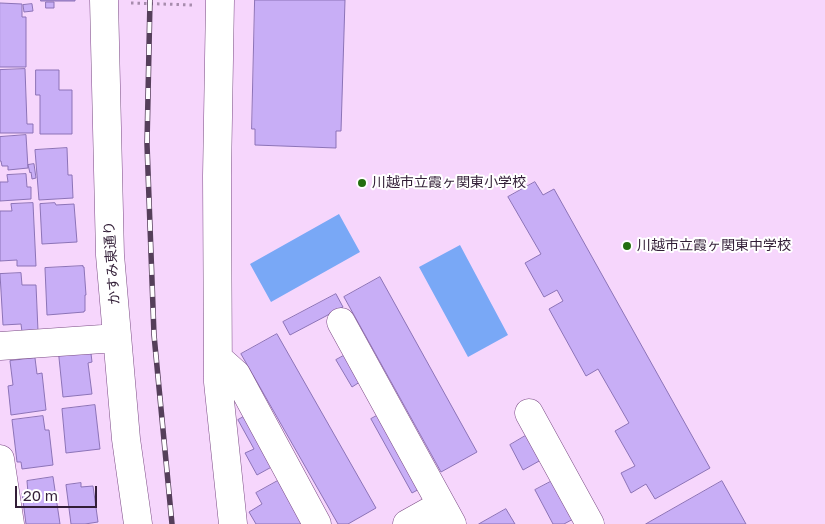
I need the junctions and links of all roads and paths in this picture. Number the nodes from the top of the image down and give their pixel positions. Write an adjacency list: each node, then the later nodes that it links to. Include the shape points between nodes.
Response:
1 (104, 1): 2 (path); 4 (street, かすみ東通り, via 110,255)
2 (220, 3): 6 (street)
3 (340, 322): 9 (street)
4 (117, 338): 5 (street); 11 (street, かすみ東通り)
5 (0, 346)
6 (218, 358): 12 (street); 13 (street, via 236,374)
7 (529, 413): 15 (street)
8 (0, 459): 10 (street)
9 (446, 515): 14 (street)
10 (10, 524)
11 (138, 524)
12 (233, 524)
13 (317, 524)
14 (407, 524)
15 (590, 524)

